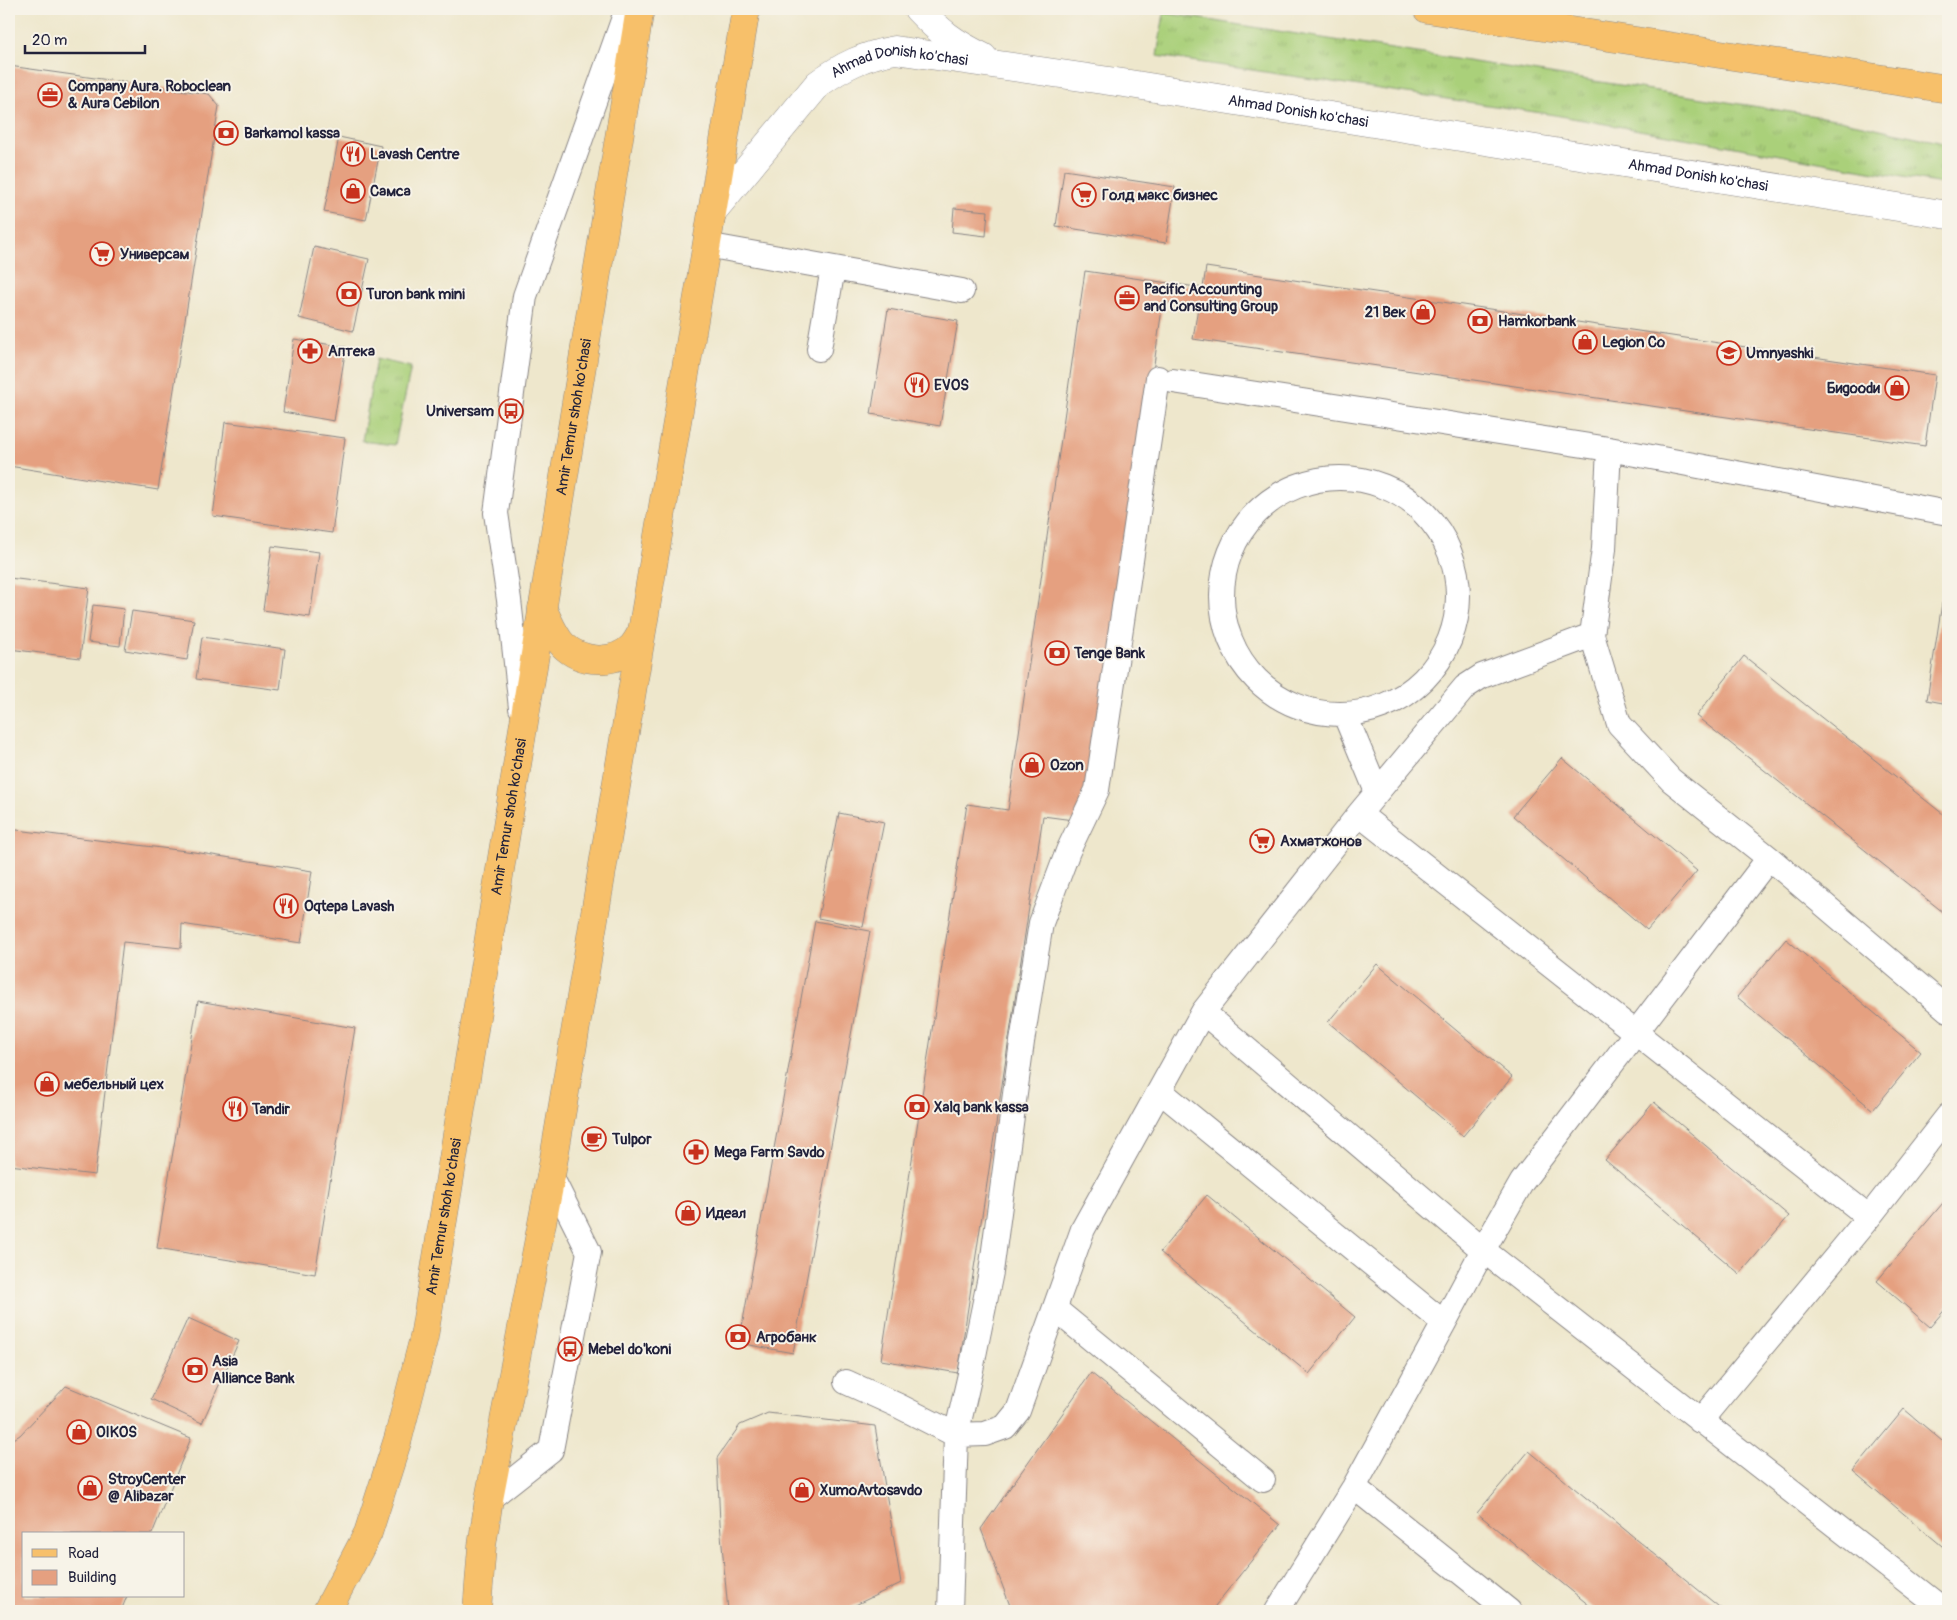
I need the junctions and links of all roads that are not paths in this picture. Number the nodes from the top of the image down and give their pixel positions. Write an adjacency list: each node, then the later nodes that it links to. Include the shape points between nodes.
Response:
1 (627, 9): 20 (lane, via 525,296 496,513)
2 (640, 9): 16 (main road, Amir Temur shoh ko'chasi)
3 (746, 9): 8 (main road)
4 (918, 9): 6 (street, via 958,45)
5 (1428, 9): 7 (main road)
6 (1010, 66): 8 (street, Ahmad Donish ko'chasi, via 895,50 854,61 818,84); 9 (street, Ahmad Donish ko'chasi)
7 (1948, 89)
8 (712, 212): 10 (main road)
9 (1948, 215)
10 (706, 244): 11 (lane); 17 (main road)
11 (833, 268): 12 (lane); 13 (lane)
12 (962, 291)
13 (819, 349)
14 (1609, 449): 15 (lane); 18 (lane, via 1604,549); 36 (lane, via 1166,379 1097,790 1068,851 1041,923 991,1272)
15 (1948, 513)
16 (542, 608): 17 (main road, via 563,644 580,656 599,660 617,657 633,646); 20 (main road, Amir Temur shoh ko'chasi)
17 (641, 633): 29 (main road)
18 (1592, 635): 21 (lane, via 1482,676 1465,687); 23 (lane, via 1619,724 1671,780)
19 (1345, 715): 19 (lane, via 1385,706 1411,692 1439,662 1455,624 1458,583 1446,544 1421,511 1405,497 1367,481 1326,478 1286,490 1259,509 1234,542 1222,582 1224,622 1240,660 1268,691 1304,710); 21 (lane)
20 (523, 725): 40 (main road, Amir Temur shoh ko'chasi, via 424,1337 398,1439 368,1533)
21 (1377, 792): 22 (lane)
22 (1359, 814): 25 (lane); 26 (lane)
23 (1769, 858): 24 (lane); 26 (lane)
24 (1948, 1010)
25 (1203, 1012): 27 (lane); 31 (lane)
26 (1636, 1032): 30 (lane); 31 (lane, via 1522,1182)
27 (1160, 1091): 32 (lane, via 1083,1229); 33 (lane)
28 (1948, 1116): 30 (lane)
29 (550, 1176): 39 (main road); 39 (lane, via 589,1252 551,1450)
30 (1869, 1217): 35 (lane)
31 (1482, 1250): 33 (lane); 35 (lane)
32 (1055, 1309): 36 (lane, via 1018,1411 1005,1427 985,1434); 37 (lane)
33 (1444, 1323): 38 (lane)
34 (846, 1382): 36 (lane)
35 (1700, 1421): 45 (lane)
36 (956, 1434): 42 (lane)
37 (1263, 1480)
38 (1354, 1487): 43 (lane); 44 (lane)
39 (489, 1499): 41 (main road)
40 (327, 1611)
41 (477, 1611)
42 (950, 1611)
43 (1278, 1611)
44 (1509, 1611)
45 (1945, 1611)

